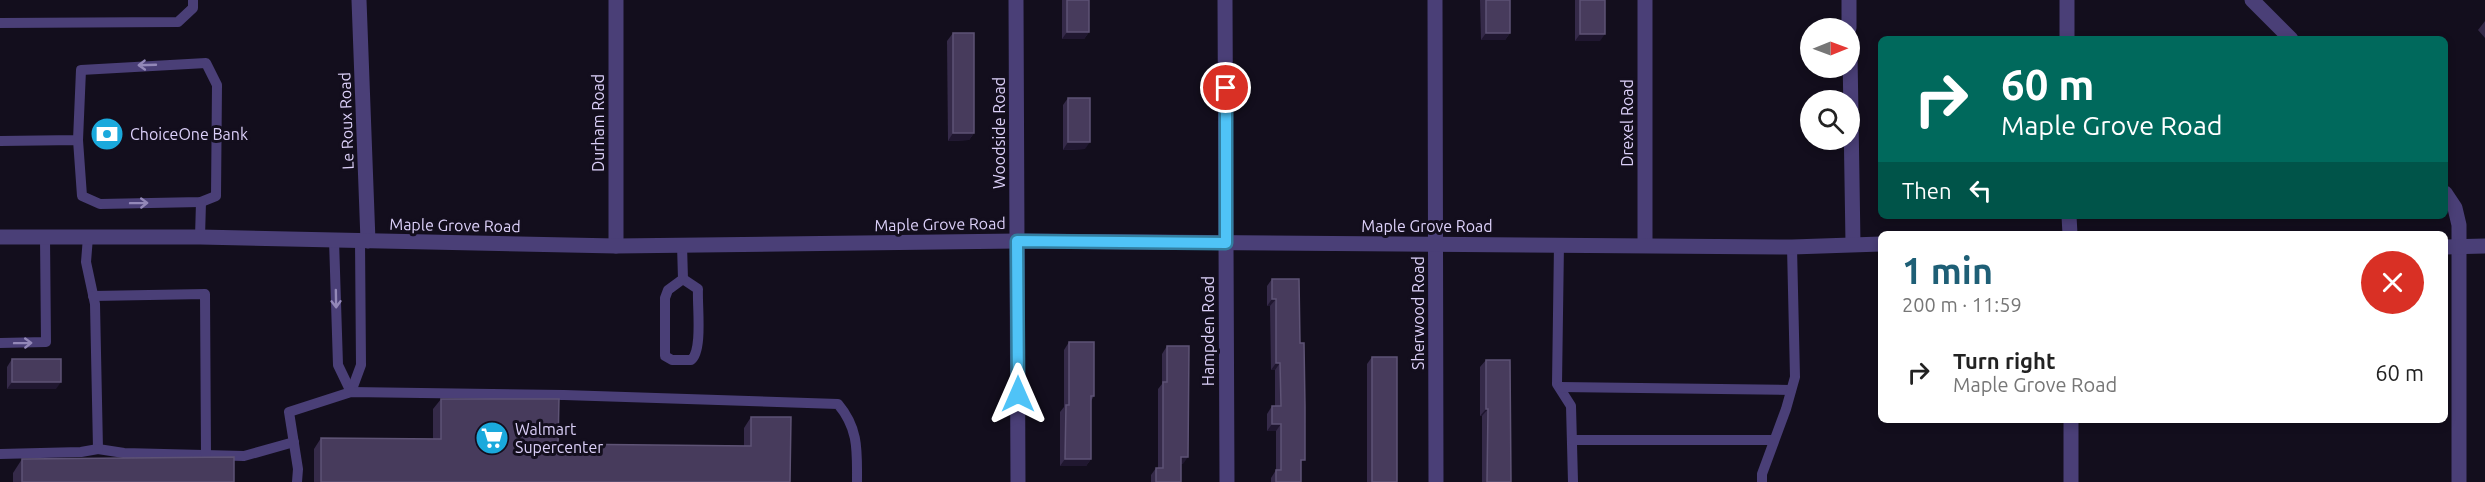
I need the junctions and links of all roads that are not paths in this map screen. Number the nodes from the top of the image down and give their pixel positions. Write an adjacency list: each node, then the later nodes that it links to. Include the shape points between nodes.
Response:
1 (193, 0): 12 (lane, via 193,8 178,22)
2 (359, 0): 25 (street, Le Roux Road)
3 (615, 0): 34 (street, Durham Road)
4 (1016, 0): 26 (street, Woodside Road)
5 (1225, 0): 27 (street, Hampden Road)
6 (1435, 0): 32 (street, Sherwood Road)
7 (1645, 0): 33 (street, Drexel Road)
8 (1849, 0): 11 (street)
9 (2067, 0): 13 (street)
10 (2252, 0): 14 (street)
11 (1849, 18)
12 (0, 23)
13 (2067, 36)
14 (2288, 36)
15 (1850, 78): 29 (street)
16 (78, 140): 17 (lane); 19 (lane, one-way to 19, via 82,196 100,204); 19 (lane, one-way to 16, via 216,196 217,85 206,63 81,70)
17 (0, 141)
18 (2448, 198): 37 (street, via 2458,216)
19 (201, 202): 23 (lane)
20 (0, 237): 21 (street, Maple Grove Road)
21 (45, 237): 22 (street, Maple Grove Road); 40 (lane, one-way to 21, via 46,342)
22 (88, 237): 23 (street, Maple Grove Road); 39 (lane, via 86,262)
23 (200, 237): 24 (street, Maple Grove Road)
24 (334, 240): 25 (street, Maple Grove Road); 43 (lane, one-way to 43, via 338,365)
25 (364, 241): 34 (street, Maple Grove Road); 43 (lane, via 361,365)
26 (1017, 241): 27 (street, Maple Grove Road); 31 (street, Maple Grove Road); 53 (street, Woodside Road)
27 (1226, 243): 32 (street, Maple Grove Road); 54 (street, Hampden Road)
28 (1559, 244): 32 (street, Maple Grove Road); 33 (street, Maple Grove Road); 41 (lane)
29 (1853, 244): 30 (street, Maple Grove Road); 36 (street, Maple Grove Road)
30 (1878, 244)
31 (682, 245): 34 (street, Maple Grove Road); 38 (lane)
32 (1436, 245): 55 (street, Sherwood Road)
33 (1645, 245): 36 (street, Maple Grove Road)
34 (616, 246)
35 (2485, 246): 37 (street)
36 (1792, 247): 42 (lane, via 1795,377)
37 (2452, 247): 59 (street)
38 (683, 279): 38 (lane, via 668,290 665,298 665,356 672,360 691,360 697,353 698,289)
39 (93, 296): 48 (lane); 50 (lane, via 205,294)
40 (0, 343)
41 (1560, 387): 42 (lane); 45 (lane, via 1571,406)
42 (1791, 390): 46 (lane)
43 (351, 392): 47 (lane, via 289,412); 52 (lane, via 838,404 850,418 857,448)
44 (2071, 423): 58 (street)
45 (1572, 440): 46 (lane); 56 (lane)
46 (1773, 440): 57 (lane)
47 (294, 442): 50 (lane, via 244,456); 51 (lane)
48 (98, 449): 49 (lane); 50 (lane)
49 (0, 454)
50 (206, 455)
51 (297, 482)
52 (857, 482)
53 (1018, 482)
54 (1227, 482)
55 (1436, 482)
56 (1573, 482)
57 (1762, 482)
58 (2071, 482)
59 (2459, 482)

